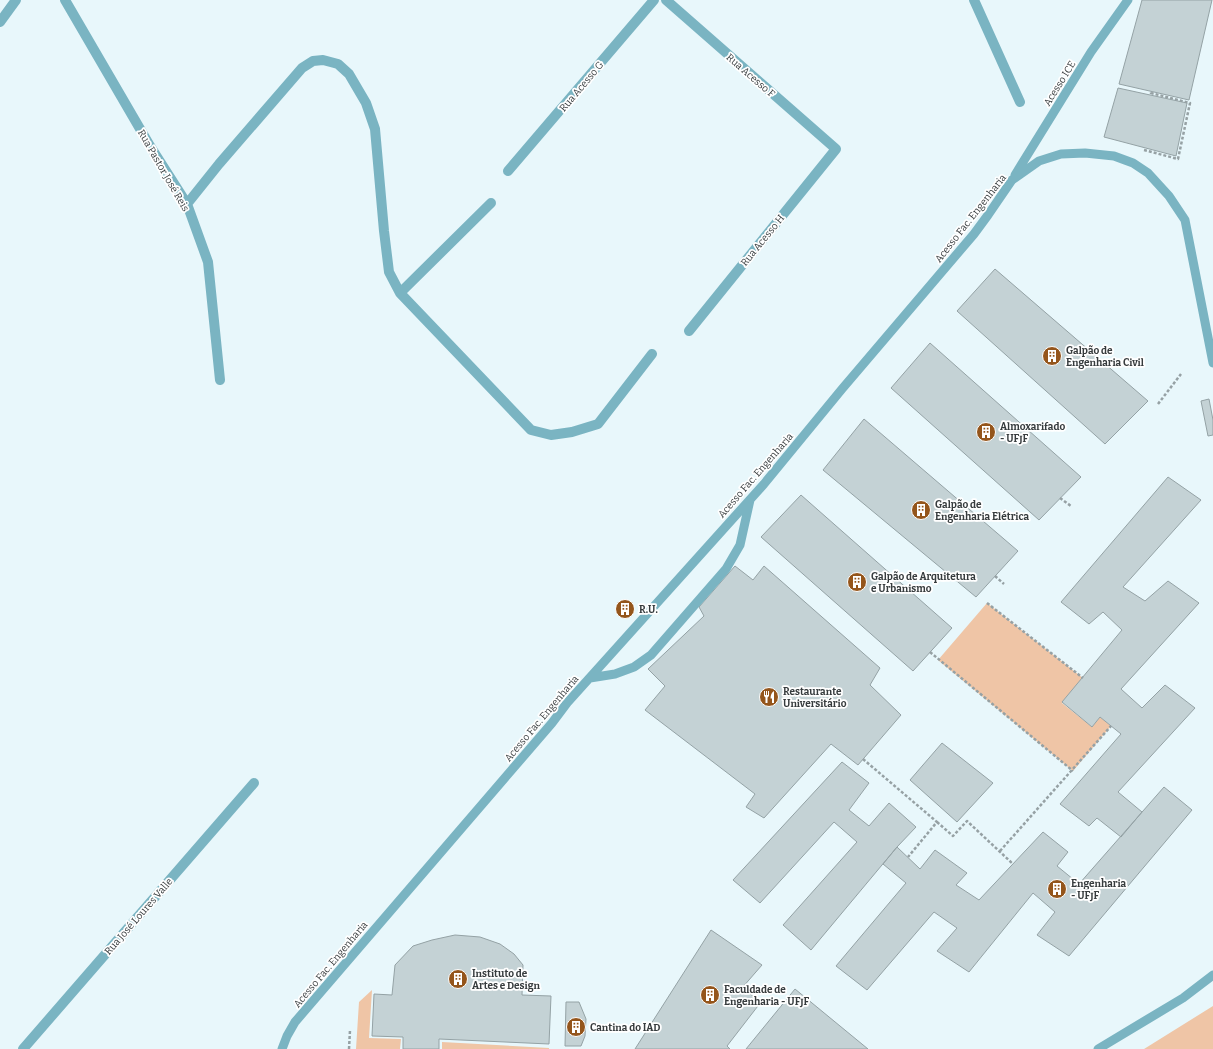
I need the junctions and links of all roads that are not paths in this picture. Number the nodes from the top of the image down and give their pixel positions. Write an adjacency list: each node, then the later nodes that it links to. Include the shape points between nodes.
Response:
1 (16, 0): 7 (street)
2 (65, 0): 13 (street, Rua Pastor José Reis)
3 (654, 0): 10 (street, Rua Acesso G)
4 (666, 0): 9 (street, Rua Acesso F)
5 (974, 0): 8 (street)
6 (1128, 0): 11 (lane, Acesso ICE, via 1091,52)
7 (0, 22)
8 (1020, 102)
9 (836, 149): 15 (street, Rua Acesso H)
10 (508, 171)
11 (1012, 180): 17 (lane, Acesso Fac. Engenharia, via 1039,161 1061,154 1114,156 1133,162 1148,173 1164,190 1185,220); 19 (lane, Acesso Fac. Engenharia, via 974,234)
12 (491, 203): 14 (street)
13 (186, 204): 14 (street, via 302,68 324,60 338,64 349,74 366,103 375,129 389,272); 18 (street, Rua Pastor José Reis, via 208,262)
14 (400, 294): 16 (street, via 531,430 551,435 598,424)
15 (689, 331)
16 (652, 354)
17 (1213, 363)
18 (220, 380)
19 (750, 499): 20 (lane, Acesso Fac. Engenharia); 20 (lane, via 740,545 726,569 650,655 634,667 615,674)
20 (590, 678): 24 (lane, Acesso Fac. Engenharia, via 295,1022)
21 (254, 783): 23 (street, Rua José Loures Valle)
22 (1213, 975): 25 (lane, via 1183,998)
23 (22, 1049)
24 (282, 1049)
25 (1098, 1049)

